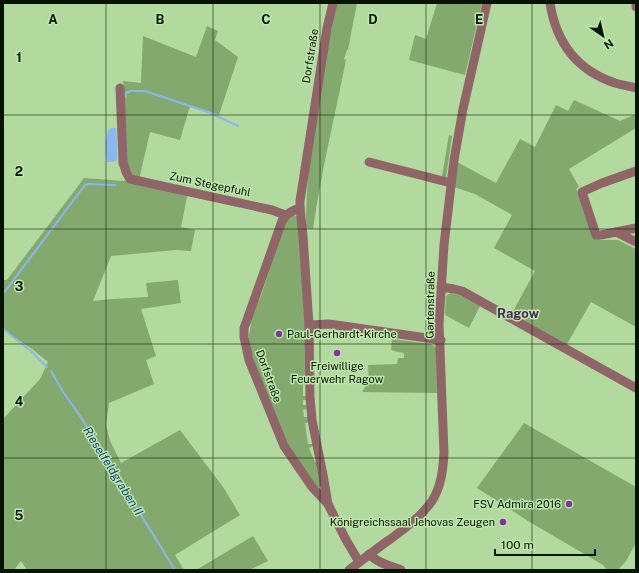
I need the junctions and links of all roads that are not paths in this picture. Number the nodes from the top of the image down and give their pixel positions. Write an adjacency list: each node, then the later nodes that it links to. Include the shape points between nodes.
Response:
1 (333, 3): 9 (street, Dorfstraße)
2 (487, 3): 8 (street, Gartenstraße, via 462,109)
3 (550, 3): 5 (street, via 554,24 577,62 608,80)
4 (120, 88): 10 (street, Zum Stegepfuhl, via 123,161 130,179)
5 (636, 88)
6 (369, 162): 8 (street)
7 (636, 172): 12 (street, via 582,192 596,235)
8 (451, 183): 14 (street, Gartenstraße)
9 (300, 208): 10 (street); 15 (street, Dorfstraße)
10 (285, 215): 18 (street, Dorfstraße, via 244,328 244,337 249,360 284,446 312,487)
11 (636, 228): 12 (street)
12 (616, 232): 13 (street)
13 (636, 242)
14 (441, 287): 16 (street, Gartenstraße); 17 (street, via 462,292)
15 (309, 325): 16 (street, via 329,324); 18 (street, Dorfstraße, via 312,420)
16 (441, 340): 19 (street, Gartenstraße, via 444,453 440,484 420,515)
17 (636, 388)
18 (328, 504): 20 (street, Dorfstraße)
19 (369, 554): 20 (street, Gartenstraße); 22 (street)
20 (359, 562): 21 (street, Gartenstraße)
21 (349, 570)
22 (401, 570)

